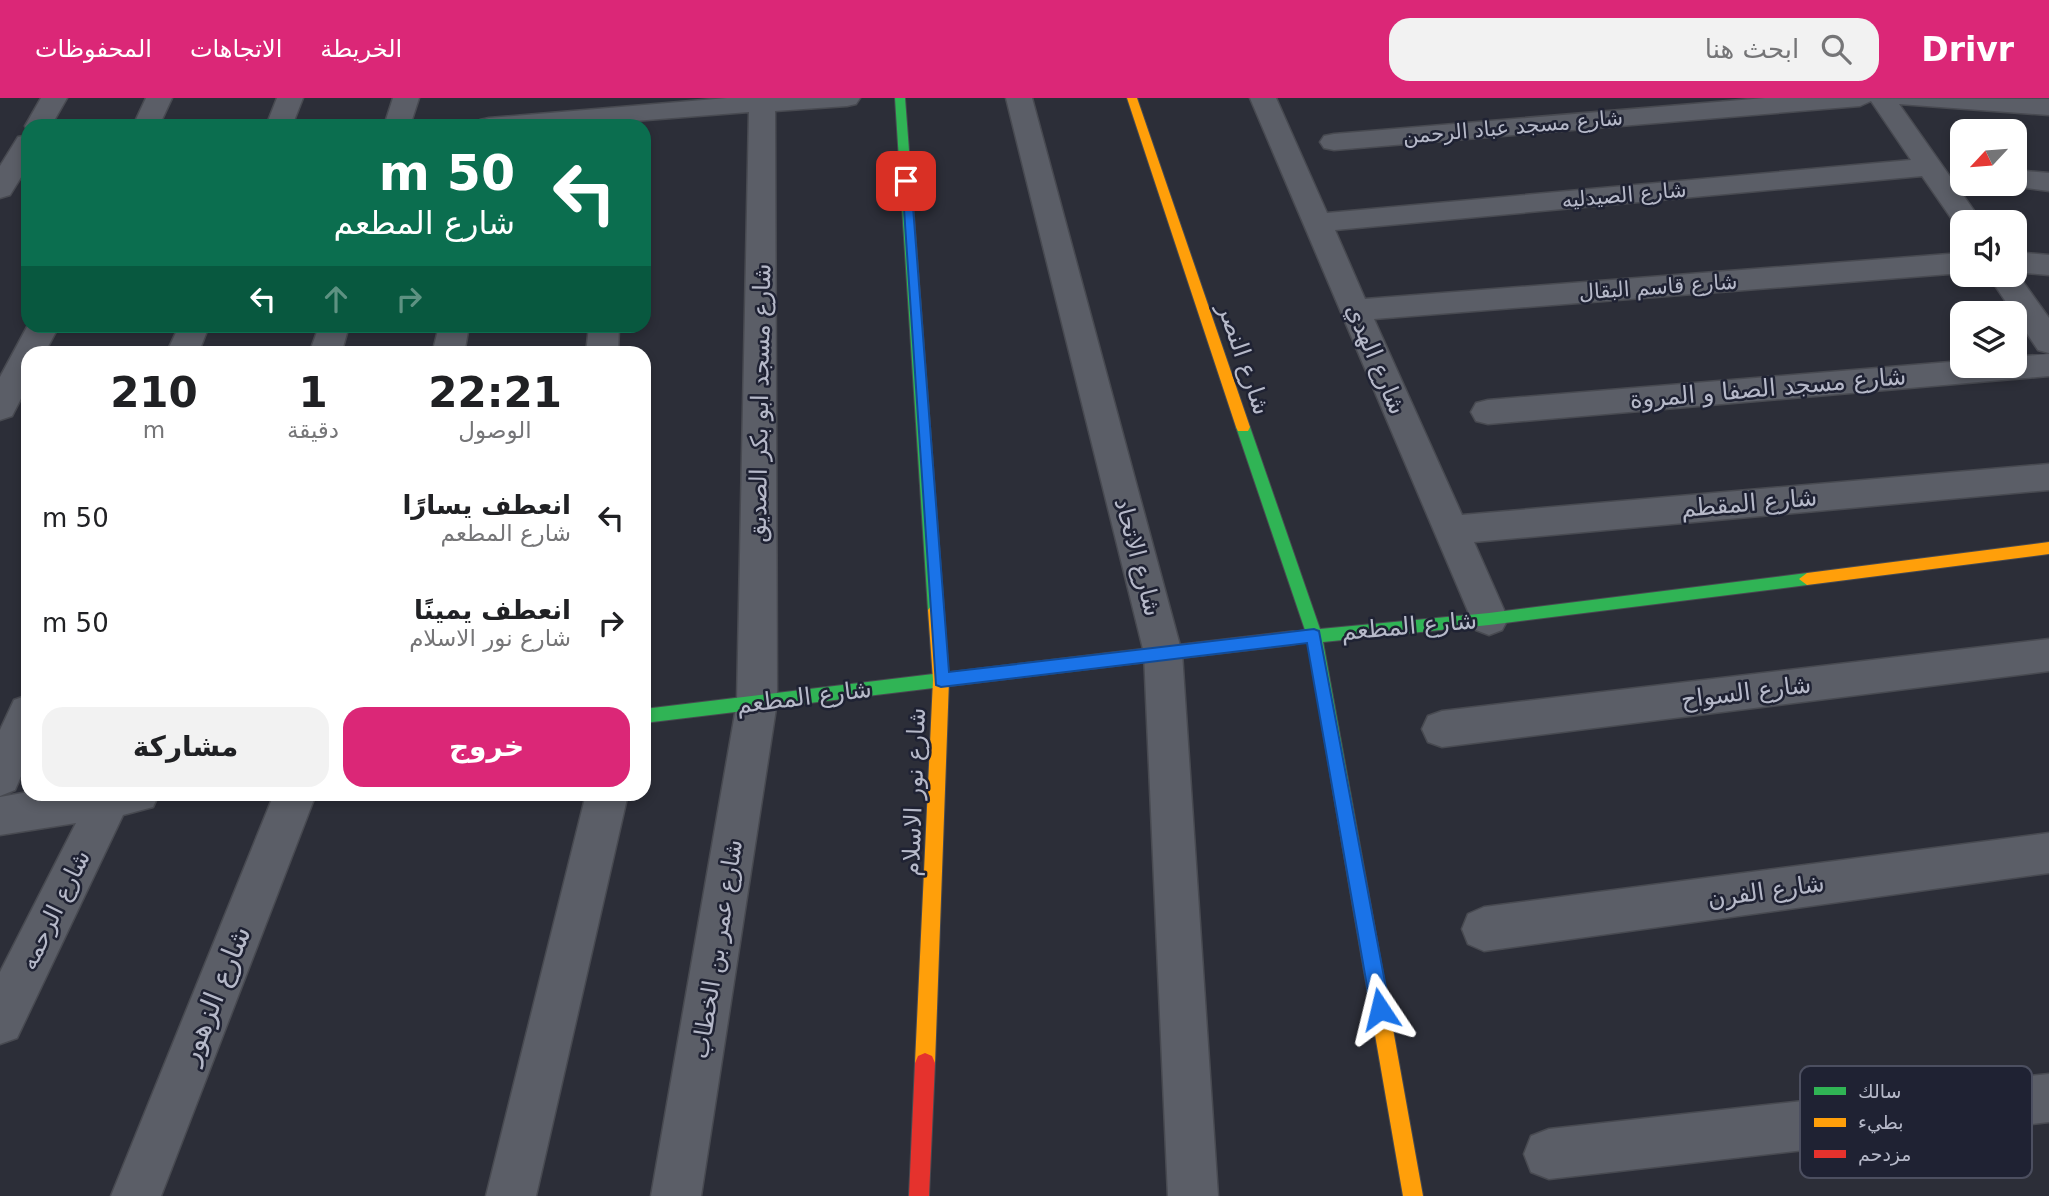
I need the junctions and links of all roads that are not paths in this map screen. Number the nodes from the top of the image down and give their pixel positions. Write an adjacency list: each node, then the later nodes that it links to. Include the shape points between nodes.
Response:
1 (54, 98): 17 (street)
2 (159, 98): 18 (street)
3 (290, 98): 19 (street)
4 (406, 98): 20 (street)
5 (847, 98): 13 (street)
6 (900, 98): 47 (street, شارع نور الاسلام)
7 (1019, 98): 45 (street, شارع الاتحاد)
8 (1132, 98): 44 (street, شارع النصر)
9 (1263, 98): 29 (street, شارع الهدي)
10 (1860, 98): 22 (street, شارع مسجد عباد الرحمن)
11 (1882, 98): 24 (street)
12 (1908, 98): 16 (street)
13 (810, 100): 15 (street)
14 (674, 104): 15 (street); 21 (street)
15 (762, 104): 48 (street, شارع مسجد ابو بكر الصديق)
16 (2049, 107)
17 (42, 119)
18 (149, 119)
19 (282, 119)
20 (399, 119)
21 (623, 119)
22 (1334, 142)
23 (18, 158): 27 (street)
24 (1942, 172): 28 (street); 29 (street, شارع الصيدليه)
25 (2027, 181): 26 (street)
26 (2049, 182)
27 (0, 189)
28 (1962, 210)
29 (1317, 223): 34 (street, شارع الهدي)
30 (2027, 263): 32 (street)
31 (1950, 264): 34 (street, شارع قاسم البقال)
32 (2049, 265)
33 (2011, 287): 35 (street)
34 (1355, 310): 41 (street, شارع الهدي)
35 (2049, 342)
36 (2049, 365): 39 (street, شارع مسجد الصفا و المروة)
37 (21, 368): 38 (street)
38 (0, 408)
39 (1488, 412)
40 (2049, 477): 41 (street, شارع المقطم)
41 (1450, 530): 43 (street, شارع الهدي)
42 (2049, 548): 43 (street, شارع المطعم)
43 (1489, 619): 44 (street, شارع المطعم)
44 (1314, 635): 45 (street, شارع المطعم); 68 (street, شارع النصر)
45 (1163, 653): 47 (street, شارع المطعم); 67 (street, شارع الاتحاد)
46 (2049, 655): 51 (street, شارع السواح)
47 (941, 680): 48 (street, شارع المطعم); 66 (street, شارع نور الاسلام)
48 (757, 702): 49 (street, شارع المطعم); 65 (street, شارع عمر بن الخطاب)
49 (651, 715)
50 (21, 728): 52 (street)
51 (1442, 729)
52 (0, 777)
53 (98, 801): 57 (street)
54 (122, 801): 60 (street, شارع الرحمه)
55 (292, 801): 63 (street, شارع الزهور)
56 (605, 801): 64 (street)
57 (0, 816)
58 (2049, 853): 59 (street, شارع الفرن)
59 (1484, 929)
60 (0, 1021)
61 (1800, 1126): 62 (street)
62 (1549, 1154)
63 (135, 1196)
64 (511, 1196)
65 (676, 1196)
66 (919, 1196)
67 (1194, 1196)
68 (1413, 1196)

